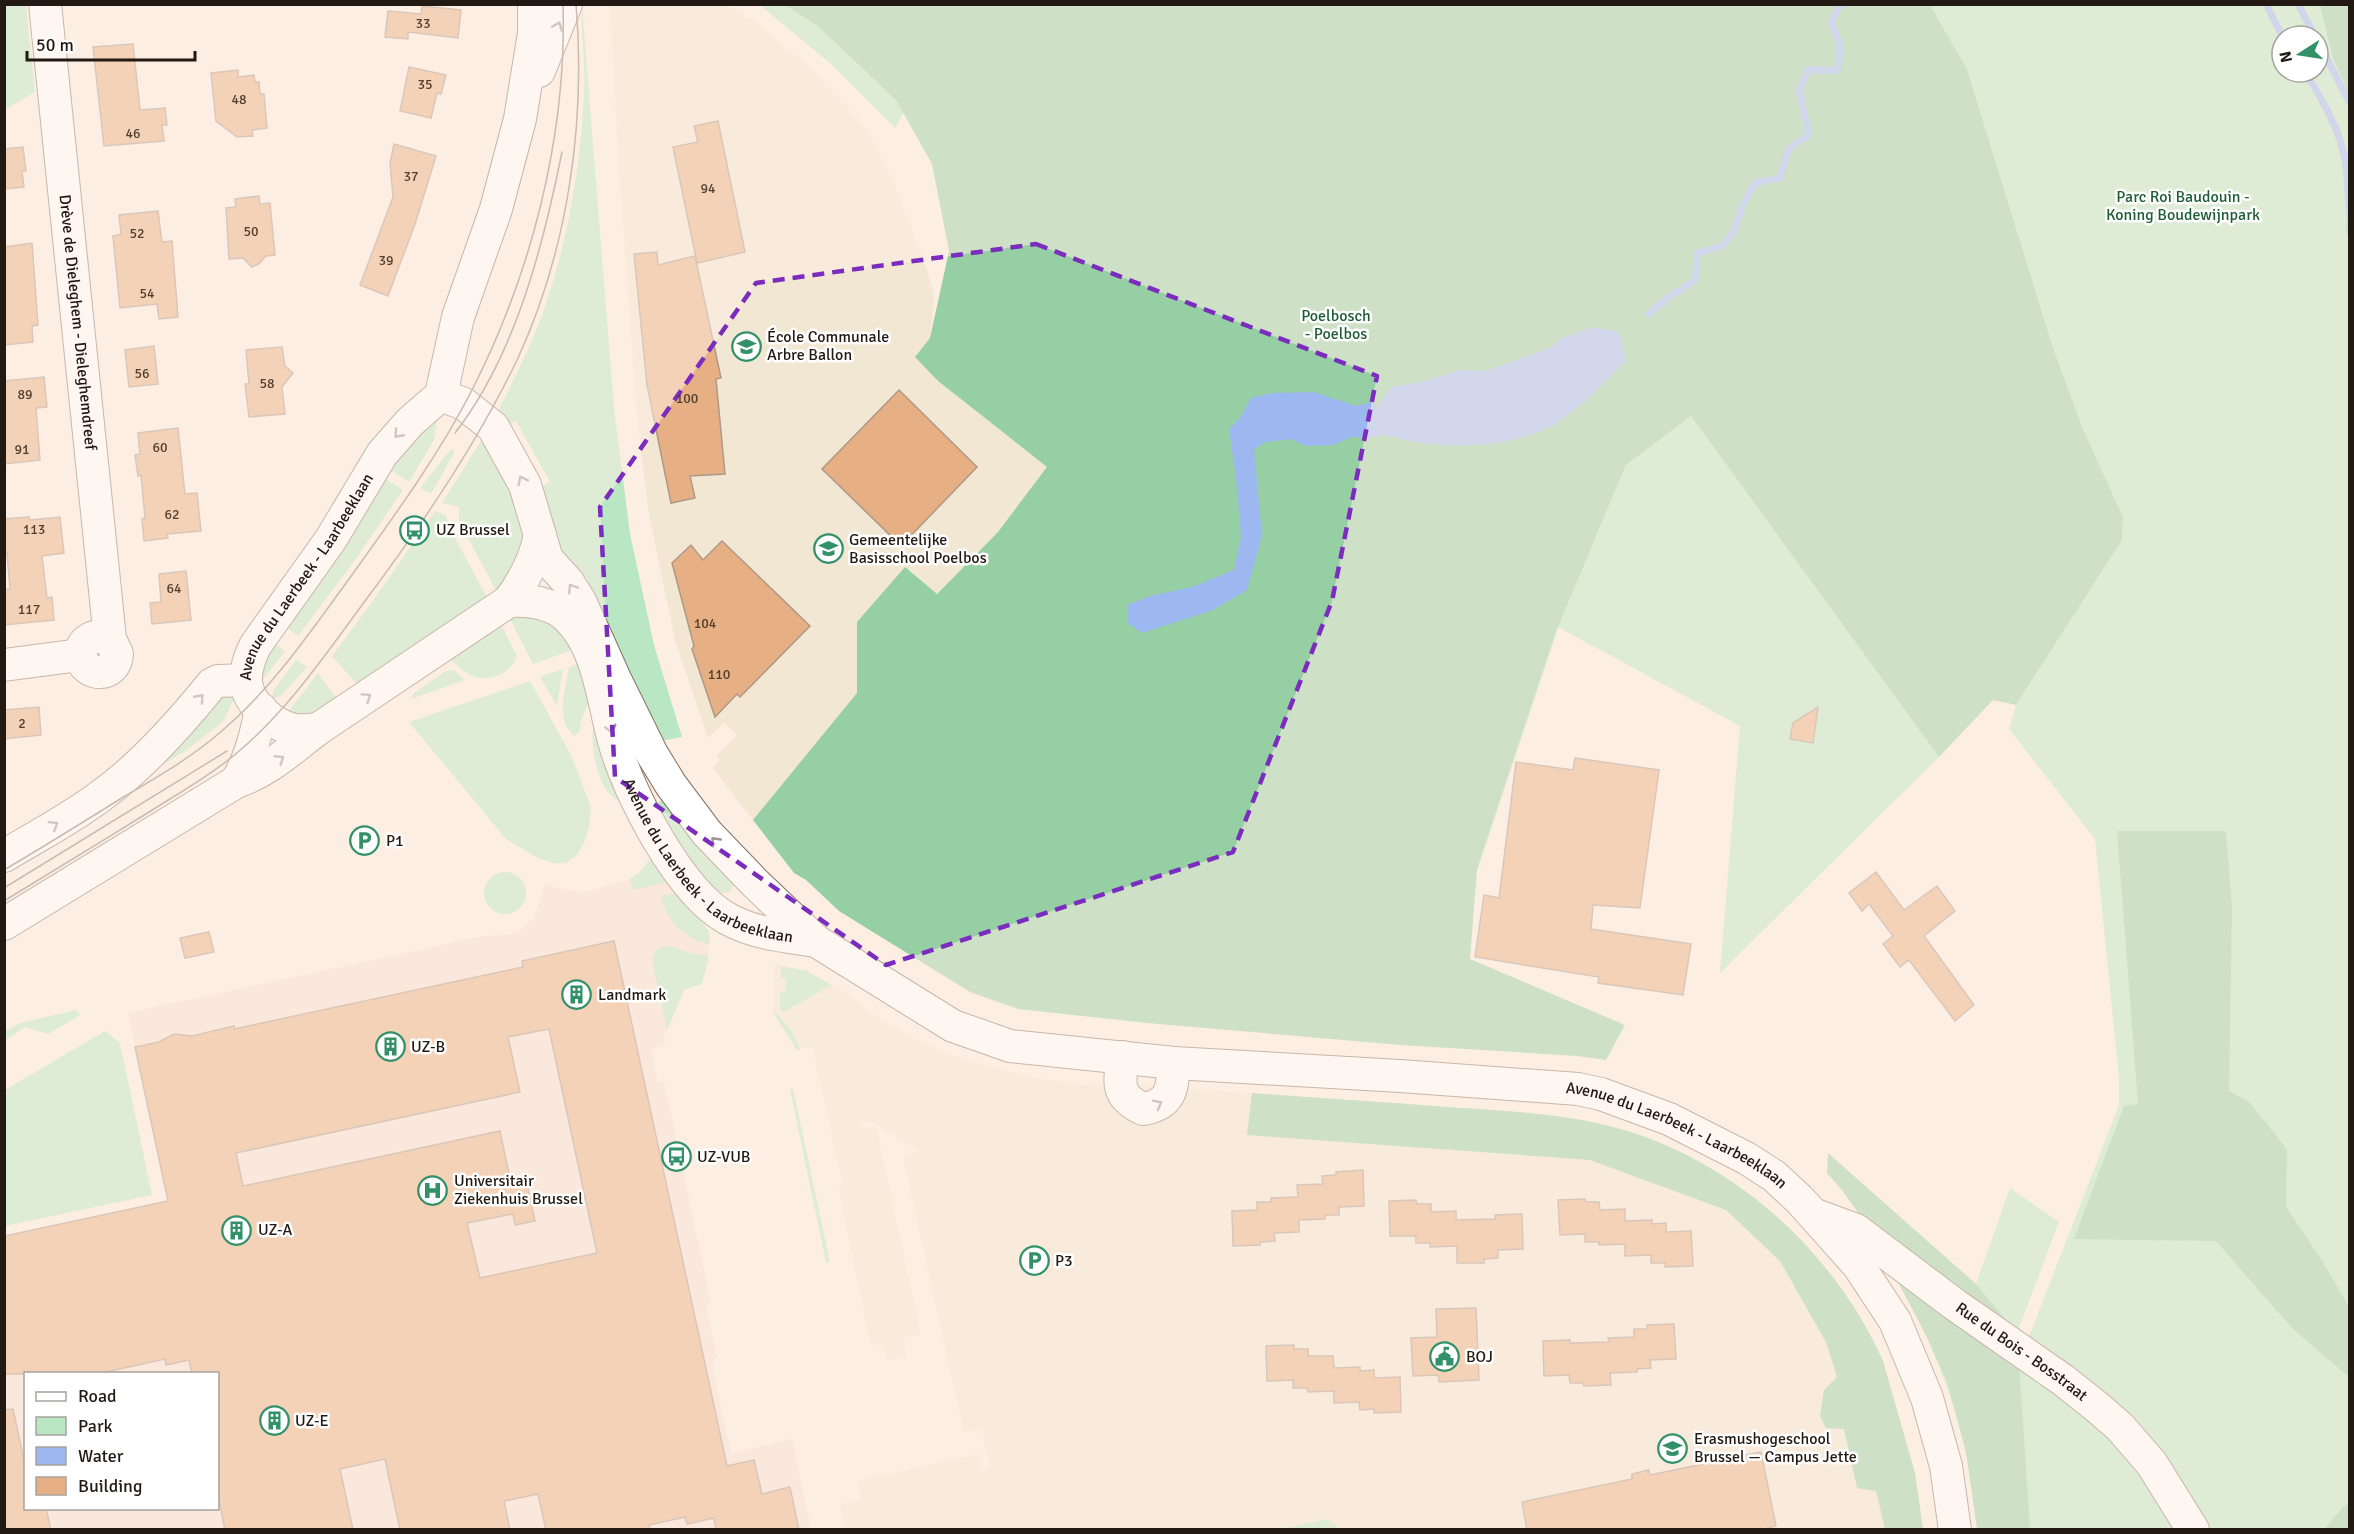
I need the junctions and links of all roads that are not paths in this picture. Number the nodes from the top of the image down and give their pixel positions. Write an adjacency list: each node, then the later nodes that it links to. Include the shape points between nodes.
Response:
1 (45, 4): 8 (street, Drève de Dieleghem - Dieleghemdreef, via 110,639 99,636 87,640 80,655)
2 (534, 4): 4 (street, via 534,33)
3 (566, 4): 4 (street, one-way to 3)
4 (520, 119): 5 (street, via 496,209 458,317)
5 (441, 395): 6 (street, Avenue du Laerbeek - Laarbeeklaan, one-way to 5, via 525,485 493,427 464,404); 9 (street, Avenue du Laerbeek - Laarbeeklaan, one-way to 9, via 396,436 374,466 331,539 255,646)
6 (540, 535): 7 (street, via 527,574); 15 (street, Avenue du Laerbeek - Laarbeeklaan, one-way to 6, via 707,833 671,785 635,722 580,601 547,559)
7 (508, 601): 11 (street, one-way to 7); 15 (street, Avenue du Laerbeek - Laarbeeklaan, one-way to 15, via 531,601 553,608 569,618 581,635 602,685 626,776 665,850 707,902 726,918 754,930)
8 (4, 665)
9 (246, 680): 10 (street, Avenue du Laerbeek - Laarbeeklaan); 13 (street, one-way to 9, via 121,780 212,684)
10 (261, 709): 11 (street, Avenue du Laerbeek - Laarbeeklaan, via 292,729); 12 (street, via 245,768)
11 (318, 729): 12 (street, one-way to 11, via 260,772)
12 (236, 782): 14 (street)
13 (4, 856)
14 (4, 924)
15 (816, 941): 16 (street, Avenue du Laerbeek - Laarbeeklaan, via 953,1026 1010,1046)
16 (1123, 1057): 17 (street, Avenue du Laerbeek - Laarbeeklaan); 17 (street, one-way to 17, via 1121,1089 1126,1098 1143,1110 1168,1098)
17 (1174, 1063): 18 (street, Avenue du Laerbeek - Laarbeeklaan, via 1578,1089 1601,1094 1669,1119 1746,1158 1774,1176)
18 (1814, 1215): 19 (street, Avenue du Laerbeek - Laarbeeklaan, via 1858,1264 1895,1321 1931,1410 1946,1466); 20 (street, Rue du Bois - Bosstraat, via 1856,1230 2097,1407 2152,1464)
19 (1955, 1530)
20 (2193, 1530)

